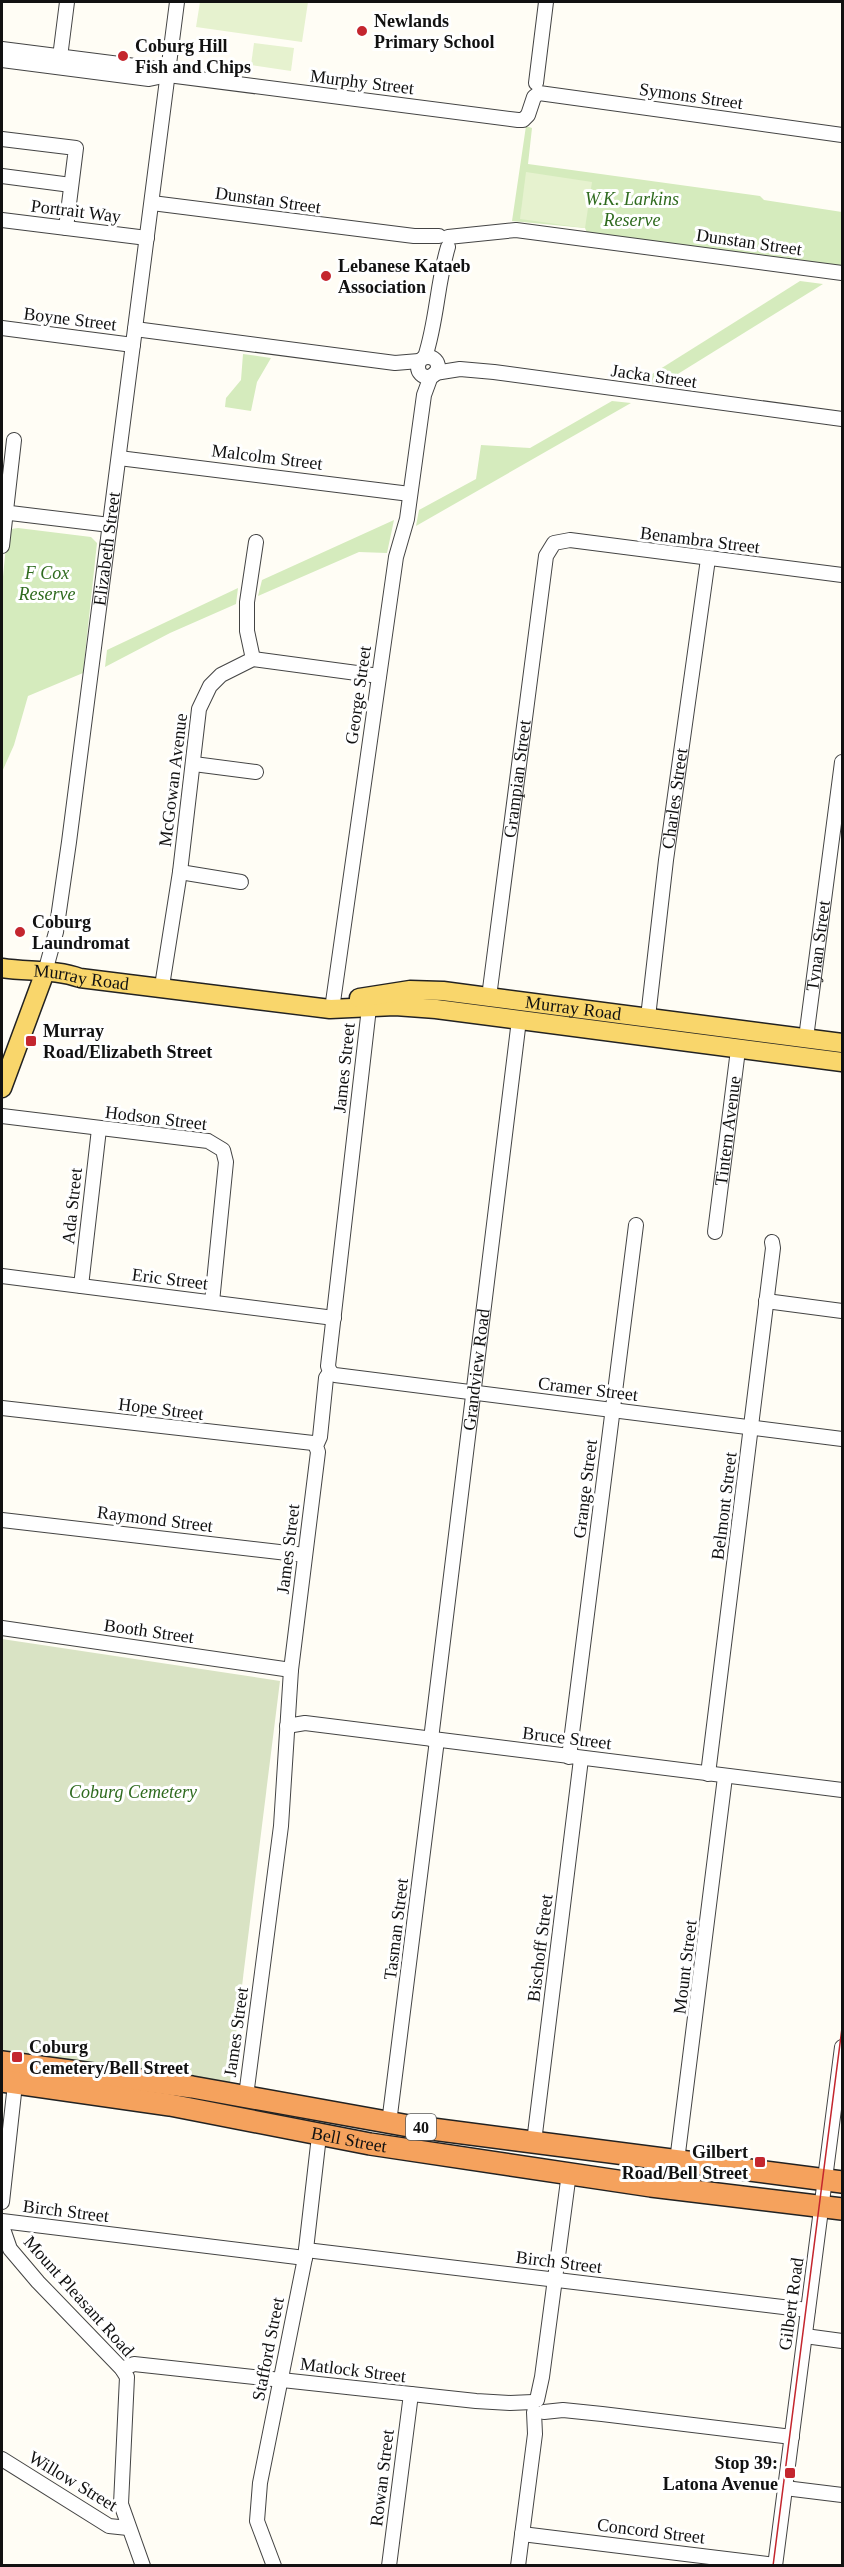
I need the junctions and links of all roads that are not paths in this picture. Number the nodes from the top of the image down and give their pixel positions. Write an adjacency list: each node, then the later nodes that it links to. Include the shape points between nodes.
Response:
1 (67, 2): 6 (street)
2 (177, 2): 7 (street, Elizabeth Street)
3 (546, 2): 8 (street, Murphy Street)
4 (2, 49): 6 (street)
5 (2, 60): 6 (street)
6 (59, 62): 7 (street, Murphy Street, via 149,80)
7 (168, 75): 8 (street, Murphy Street, via 518,120 528,115); 13 (street, Elizabeth Street)
8 (536, 89): 9 (street, Symons Street, via 539,93)
9 (843, 135)
10 (2, 139): 12 (street, via 76,148)
11 (2, 176): 12 (street)
12 (71, 185): 15 (street)
13 (152, 203): 16 (street, Elizabeth Street); 17 (street, Dunstan Street)
14 (2, 220): 15 (street, Portrait Way)
15 (66, 228): 16 (street, Portrait Way)
16 (147, 238): 20 (street, Elizabeth Street)
17 (443, 243): 18 (street, Dunstan Street, via 516,230); 22 (street, George Street)
18 (843, 273)
19 (2, 328): 21 (street, Boyne Street)
20 (135, 329): 21 (street, Elizabeth Street); 22 (street, Jacka Street)
21 (133, 345): 25 (street, Elizabeth Street)
22 (428, 367): 23 (street, Jacka Street); 26 (street, George Street)
23 (843, 419)
24 (14, 440): 27 (street)
25 (118, 458): 26 (street, Malcolm Street); 28 (street, Elizabeth Street)
26 (410, 494): 35 (street, George Street, via 396,556)
27 (3, 512): 28 (street); 31 (street)
28 (110, 525): 42 (street, Elizabeth Street, via 63,884 55,939)
29 (256, 542): 34 (street, via 246,631)
30 (554, 543): 32 (street, Benambra Street, via 570,540); 44 (street, Grampian Street, via 546,556)
31 (2, 546)
32 (708, 559): 33 (street, Benambra Street); 50 (street, Charles Street)
33 (843, 575)
34 (253, 659): 35 (street); 37 (street, McGowan Avenue, via 226,671 210,686 199,709)
35 (379, 676): 46 (street, George Street)
36 (843, 762): 54 (street, Tynan Street)
37 (194, 764): 38 (street); 39 (street, McGowan Avenue)
38 (256, 772)
39 (180, 872): 40 (street); 43 (street, McGowan Avenue)
40 (242, 882)
41 (2, 968): 42 (main road, Murray Road)
42 (45, 972): 43 (main road, Murray Road); 59 (main road, Elizabeth Street)
43 (162, 986): 47 (main road, Murray Road)
44 (489, 997): 45 (main road, Murray Road); 46 (main road, Murray Road, via 426,990); 49 (main road, Grampian Street)
45 (522, 1001): 50 (main road, Murray Road); 51 (main road, Grandview Road)
46 (333, 1002): 47 (main road, Murray Road)
47 (304, 1004): 48 (main road, Murray Road)
48 (369, 1008): 49 (main road, Murray Road, via 416,1007); 70 (street, James Street)
49 (486, 1015): 51 (main road, Murray Road)
50 (648, 1017): 52 (main road, Murray Road); 53 (main road, Charles Street)
51 (519, 1020): 53 (main road, Murray Road); 72 (street, Grandview Road)
52 (741, 1029): 54 (main road, Murray Road); 56 (main road, Tintern Avenue)
53 (645, 1037): 56 (main road, Murray Road)
54 (806, 1038): 55 (main road, Murray Road); 57 (main road, Tynan Street)
55 (843, 1043)
56 (738, 1050): 57 (main road, Murray Road); 63 (street, Tintern Avenue)
57 (804, 1057): 58 (main road, Murray Road)
58 (843, 1062)
59 (2, 1088)
60 (2, 1116): 61 (street, Hodson Street)
61 (99, 1129): 66 (street, Ada Street); 68 (street, Hodson Street, via 208,1141 223,1150 226,1162)
62 (636, 1225): 74 (street, Grange Street)
63 (715, 1232)
64 (772, 1242): 67 (street, Belmont Street)
65 (2, 1276): 66 (street, Eric Street)
66 (81, 1286): 68 (street, Eric Street)
67 (766, 1301): 69 (street); 75 (street, Belmont Street)
68 (212, 1302): 70 (street, Eric Street)
69 (843, 1311)
70 (334, 1318): 71 (street, James Street)
71 (330, 1372): 72 (street, Cramer Street); 77 (street, James Street)
72 (472, 1394): 74 (street, Cramer Street); 83 (street, Grandview Road)
73 (2, 1408): 77 (street, Hope Street)
74 (613, 1410): 75 (street, Cramer Street); 84 (street, Grange Street)
75 (751, 1428): 76 (street, Cramer Street); 85 (street, Belmont Street)
76 (843, 1439)
77 (316, 1446): 79 (street, James Street)
78 (2, 1520): 79 (street, Raymond Street)
79 (304, 1555): 81 (street, James Street)
80 (2, 1628): 81 (street, Booth Street)
81 (291, 1670): 82 (street, James Street)
82 (287, 1726): 83 (street, Bruce Street, via 305,1723); 90 (street, James Street, via 281,1826)
83 (434, 1740): 84 (street, Bruce Street); 92 (street, Tasman Street)
84 (575, 1758): 85 (street, Bruce Street); 95 (street, Bischoff Street)
85 (708, 1774): 86 (street, Bruce Street)
86 (725, 1777): 87 (street, Bruce Street); 96 (street, Mount Street)
87 (843, 1790)
88 (842, 2049): 98 (street, Gilbert Road)
89 (9, 2072): 90 (highway, Bell Street / 40); 93 (highway, Bell Street / 40); 99 (street)
90 (246, 2097): 91 (highway, Bell Street / 40)
91 (284, 2103): 92 (highway, Bell Street / 40); 93 (highway)
92 (389, 2123): 95 (highway, Bell Street / 40)
93 (287, 2129): 94 (highway, Bell Street / 40)
94 (319, 2136): 97 (highway, Bell Street / 40); 103 (street, Stafford Street)
95 (534, 2142): 96 (highway, Bell Street / 40)
96 (677, 2162): 98 (highway, Bell Street / 40)
97 (569, 2173): 100 (highway, Bell Street / 40); 104 (street)
98 (834, 2181): 100 (street, Gilbert Road)
99 (2, 2202)
100 (832, 2208): 105 (street, Gilbert Road)
101 (2, 2221): 103 (street, Birch Street)
102 (2, 2226): 108 (street, Mount Pleasant Road, via 10,2249)
103 (305, 2254): 104 (street, Birch Street); 109 (street, Stafford Street)
104 (556, 2280): 105 (street, Birch Street); 111 (street)
105 (808, 2310): 106 (street, Gilbert Road)
106 (805, 2336): 107 (street); 112 (street, Gilbert Road)
107 (843, 2341)
108 (122, 2369): 109 (street, Matlock Street, via 134,2364); 116 (street, Mount Pleasant Road, via 128,2388 121,2504)
109 (280, 2379): 110 (street, Matlock Street); 119 (street, Stafford Street, via 260,2483 257,2521)
110 (411, 2394): 111 (street, Matlock Street); 120 (street, Rowan Street)
111 (539, 2406): 112 (street, Matlock Street); 117 (street)
112 (792, 2437): 114 (street, Gilbert Road)
113 (2, 2459): 116 (street, Willow Street, via 109,2526)
114 (785, 2488): 115 (street); 122 (street, Gilbert Road)
115 (843, 2495)
116 (128, 2528): 118 (street, Mount Pleasant Road)
117 (522, 2534): 121 (street); 122 (street, Concord Street)
118 (143, 2565)
119 (274, 2565)
120 (389, 2565)
121 (518, 2565)
122 (775, 2565)

